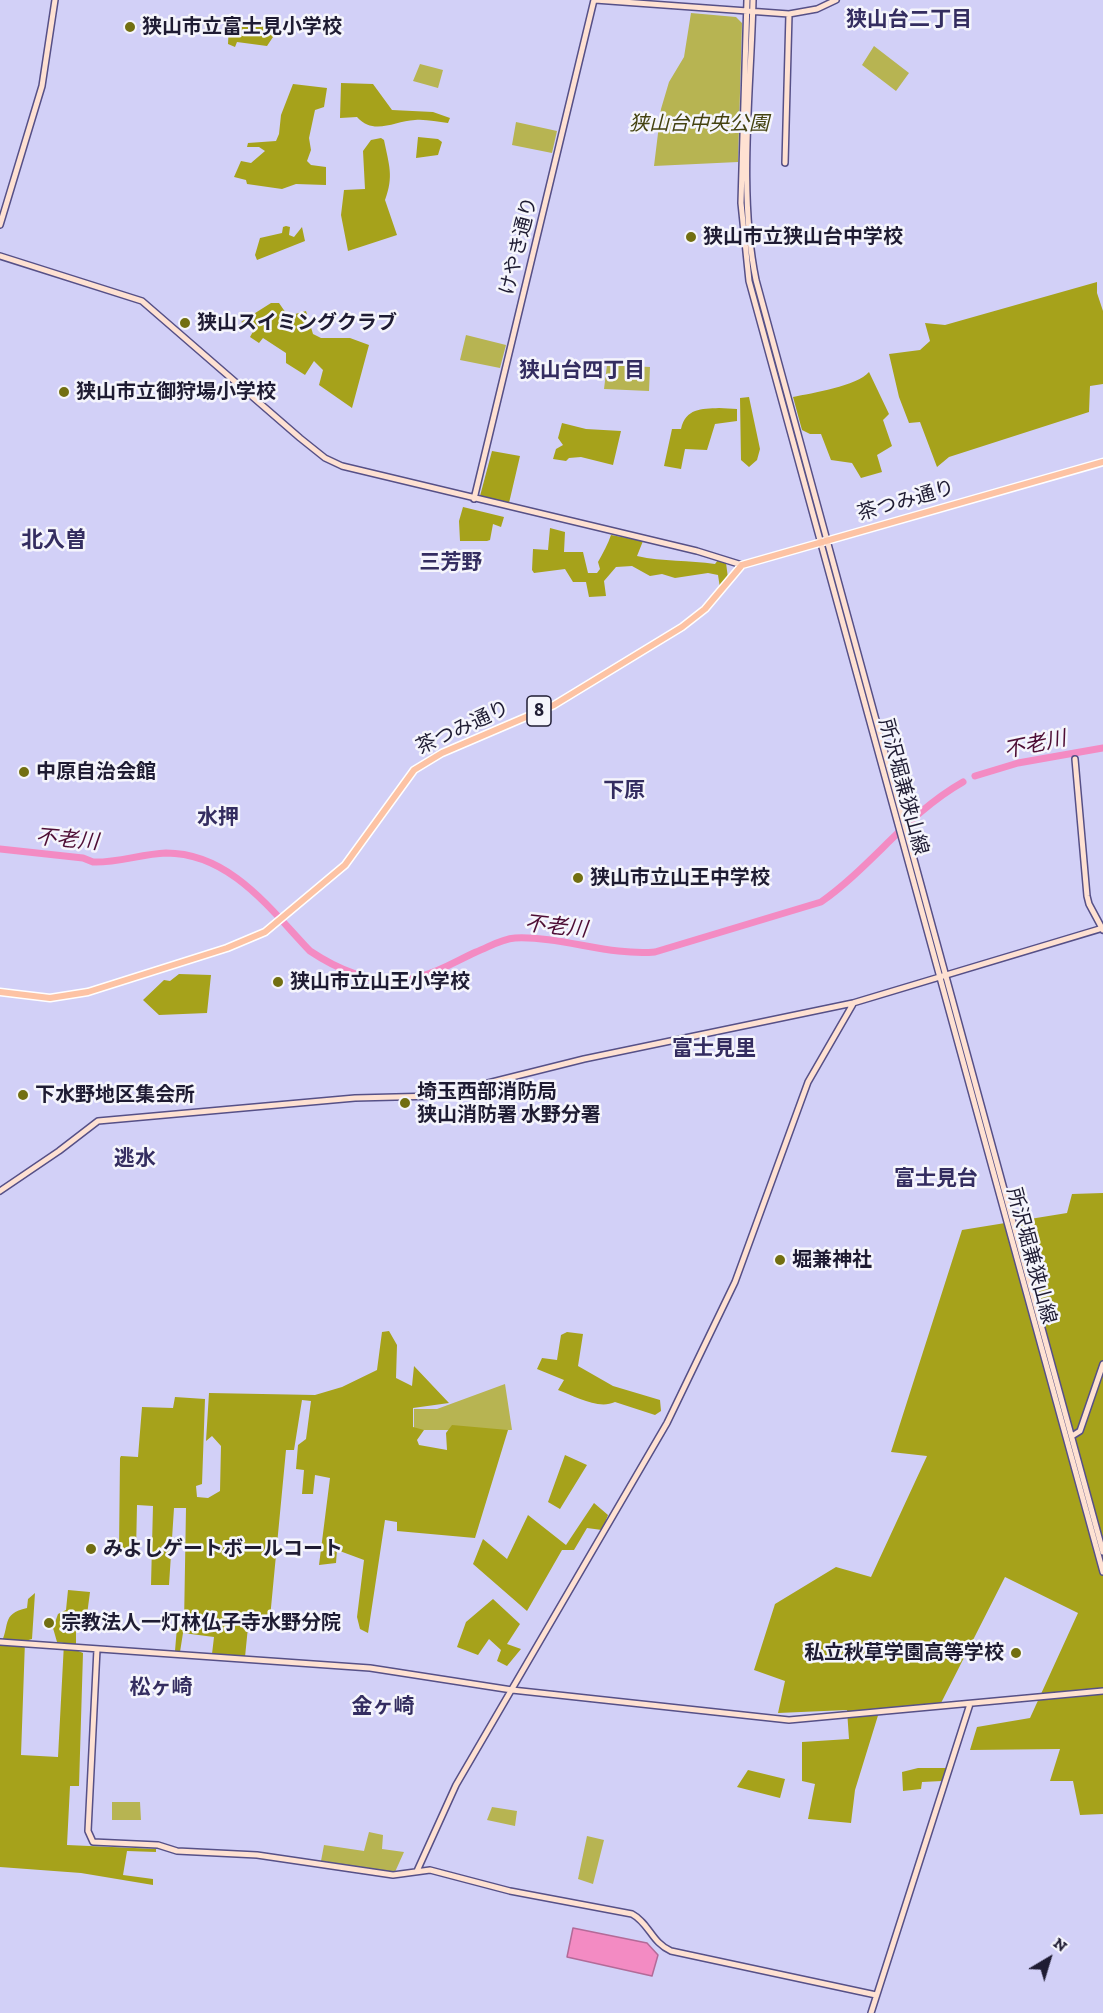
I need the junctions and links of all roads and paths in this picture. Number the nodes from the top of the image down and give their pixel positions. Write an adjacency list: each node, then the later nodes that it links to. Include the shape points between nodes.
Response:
1 (55, 0): 9 (street, via 42,86)
2 (595, 0): 6 (street); 12 (street, けやき通り)
3 (747, 0): 6 (street, 所沢堀兼狭山線)
4 (753, 0): 6 (street, 所沢堀兼狭山線)
5 (836, 0): 7 (street, via 810,11)
6 (750, 12): 7 (street); 13 (street, 所沢堀兼狭山線, via 747,200 751,254)
7 (789, 14): 8 (street)
8 (785, 163)
9 (0, 225)
10 (0, 256): 12 (street, via 142,301 334,463)
11 (1103, 462): 13 (main road, 茶つみ通り)
12 (474, 499): 14 (street, via 674,545)
13 (823, 542): 14 (main road, 茶つみ通り); 17 (street, 所沢堀兼狭山線)
14 (742, 565): 18 (main road, 茶つみ通り / 8, via 705,609 682,627 554,705 442,753 414,770 345,865 265,932 88,992 50,998)
15 (1075, 759): 16 (street, via 1087,896)
16 (1103, 929): 17 (street)
17 (943, 976): 19 (street); 22 (street, 所沢堀兼狭山線); 24 (street, 所沢堀兼狭山線)
18 (0, 992)
19 (853, 1003): 20 (street, via 562,1064 436,1096 355,1098 101,1120); 27 (street, via 808,1082 735,1282 667,1423)
20 (0, 1191)
21 (1103, 1364): 22 (street, via 1080,1431)
22 (1072, 1436): 23 (street, 所沢堀兼狭山線)
23 (1103, 1552)
24 (1103, 1572)
25 (0, 1642): 26 (street)
26 (97, 1649): 27 (street, via 370,1668); 30 (street, via 88,1831 93,1842 257,1855 393,1875)
27 (512, 1690): 29 (street, via 789,1720); 30 (street, via 456,1785)
28 (1103, 1690): 29 (street)
29 (970, 1704): 31 (street)
30 (417, 1871): 31 (street, via 430,1870 510,1891 627,1912 641,1919 656,1941 671,1951)
31 (876, 1995): 32 (street)
32 (871, 2013)

